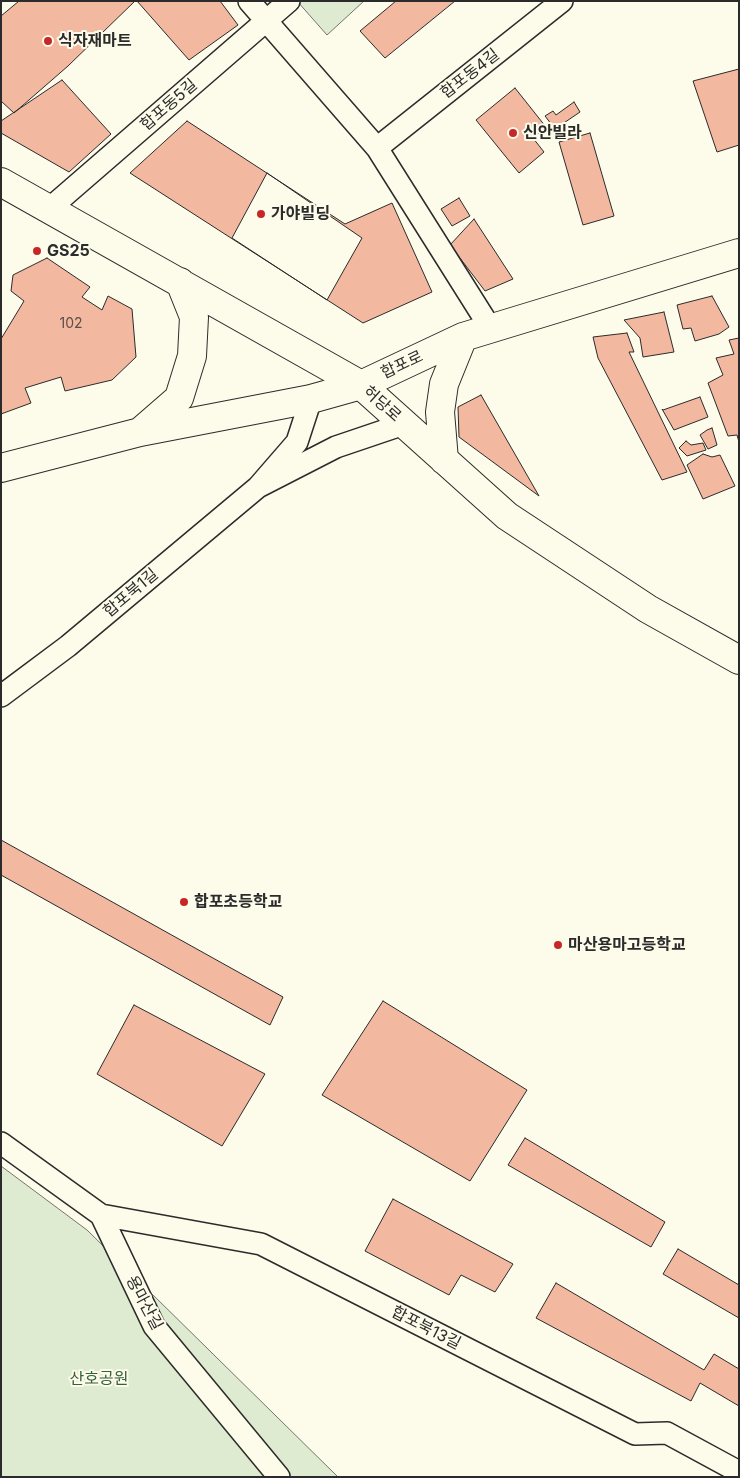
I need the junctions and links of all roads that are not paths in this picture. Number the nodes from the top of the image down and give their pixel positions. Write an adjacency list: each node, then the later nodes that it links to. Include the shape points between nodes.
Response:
1 (249, 1): 4 (street)
2 (289, 1): 4 (street, 합포동5길)
3 (562, 1): 5 (street, 합포동4길)
4 (266, 21): 5 (street); 7 (street, 합포동5길)
5 (377, 148): 10 (street)
6 (1, 182): 7 (main road, 허당로)
7 (49, 209): 9 (main road, 허당로)
8 (739, 253): 10 (main road, 합포로)
9 (180, 282): 12 (main road, 허당로); 15 (main road, via 194,317 192,356 179,398)
10 (491, 329): 11 (main road, 합포로)
11 (463, 338): 12 (main road, 합포로); 16 (main road, via 444,384 440,412)
12 (361, 384): 13 (main road, 합포로); 14 (main road, 허당로)
13 (311, 399): 15 (main road, 합포로); 18 (street, via 297,442)
14 (404, 424): 16 (main road, 허당로); 18 (street, via 336,447)
15 (140, 432): 17 (main road, 합포로)
16 (444, 460): 19 (main road, 허당로, via 506,516 648,609)
17 (1, 468)
18 (258, 487): 20 (street, 합포북1길, via 68,646)
19 (739, 660)
20 (1, 696)
21 (1, 1143): 22 (street, 용마산길)
22 (101, 1215): 23 (street, 합포북13길, via 261,1244 635,1434 667,1433); 24 (street, 용마산길, via 154,1326)
23 (739, 1472)
24 (279, 1477)

